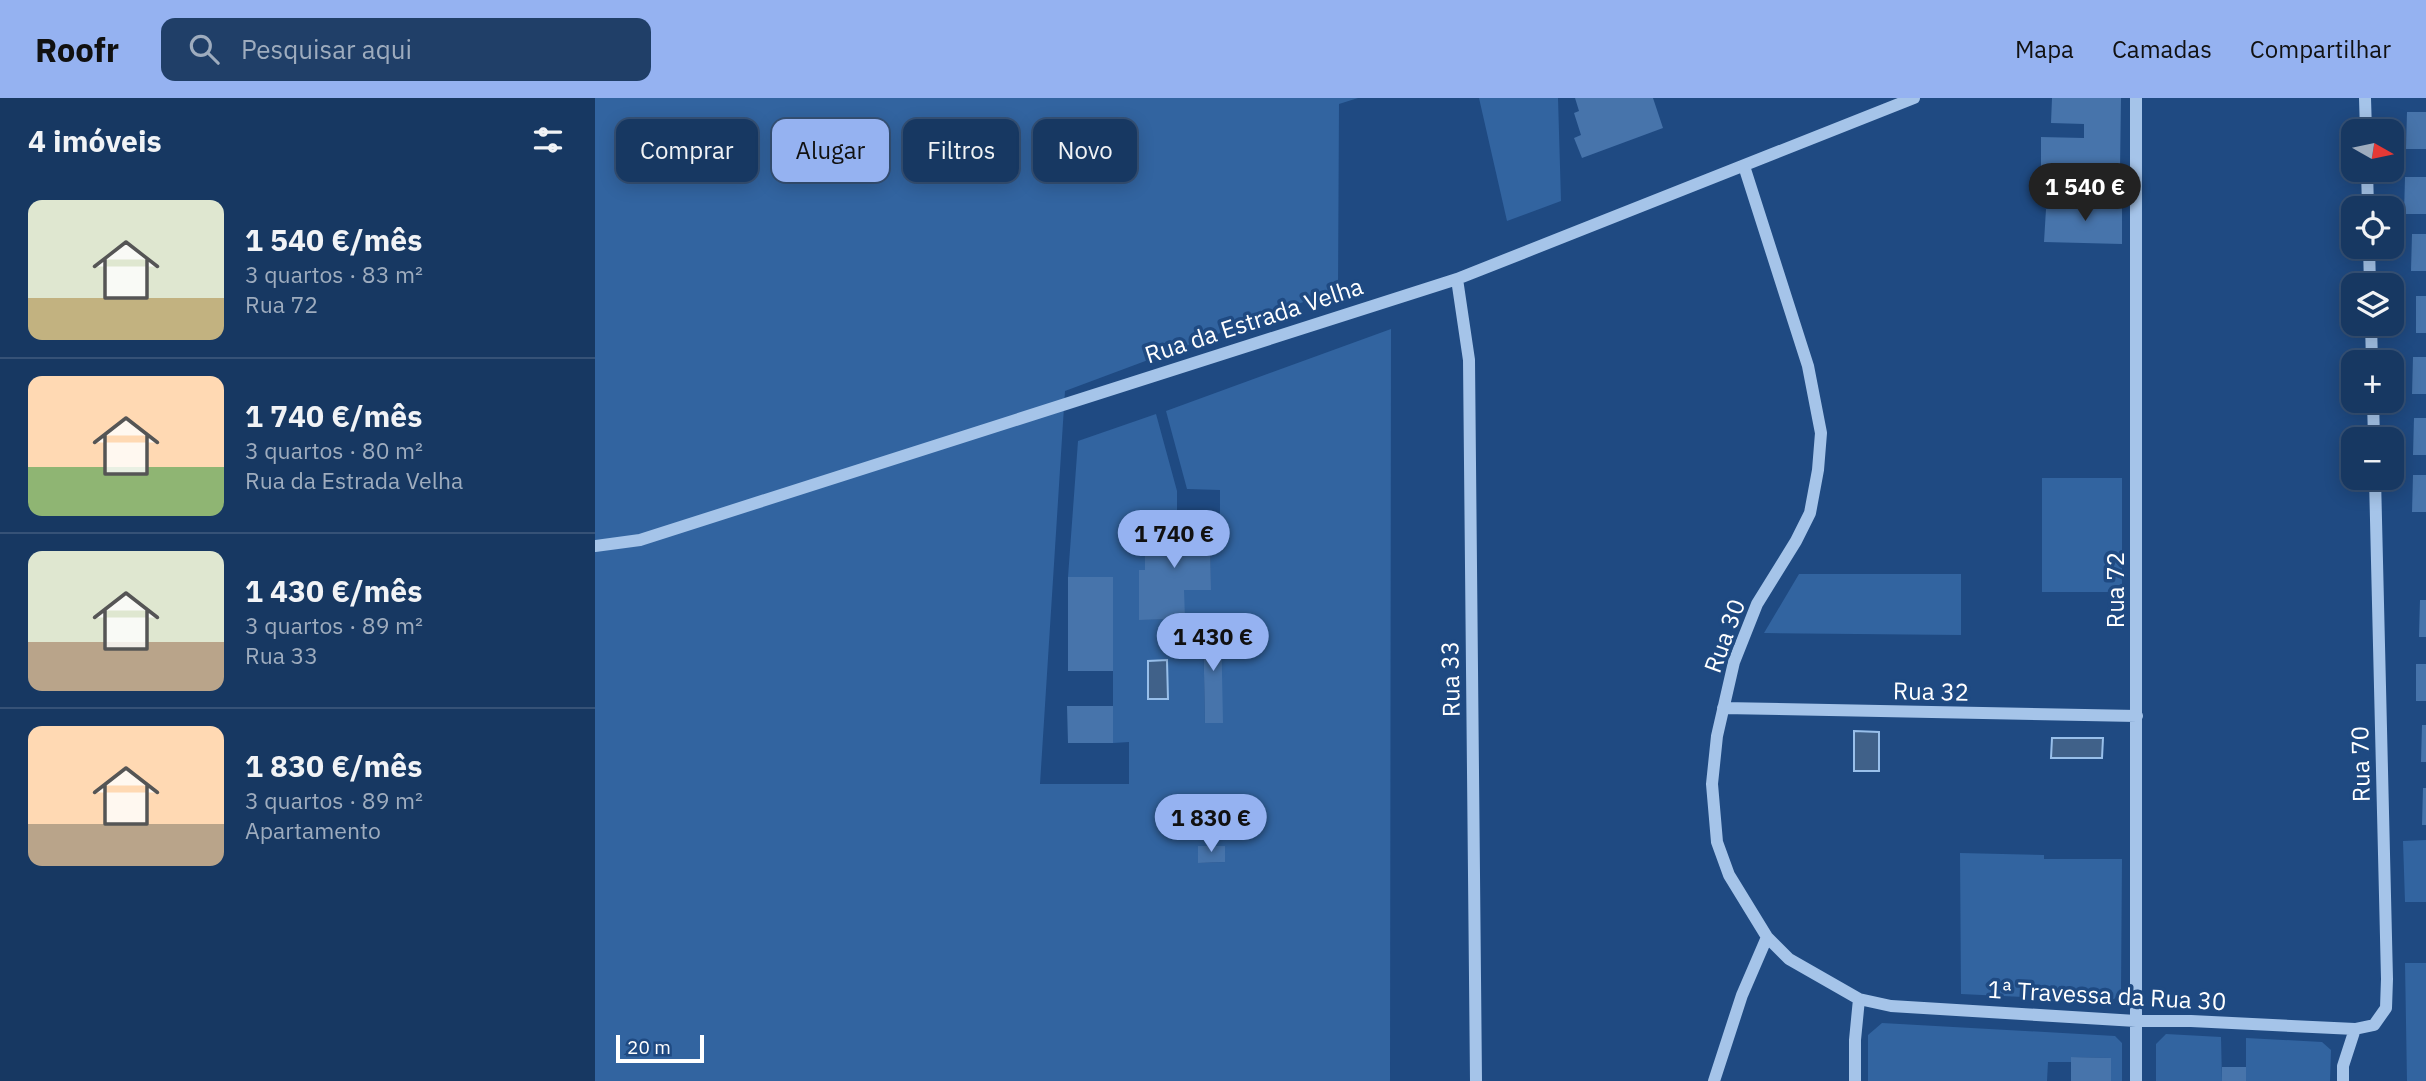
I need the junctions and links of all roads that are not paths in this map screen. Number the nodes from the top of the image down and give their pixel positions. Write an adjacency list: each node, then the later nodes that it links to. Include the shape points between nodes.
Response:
1 (1914, 98): 5 (street, Rua da Estrada Velha)
2 (2136, 98): 10 (street, Rua 72)
3 (2365, 98): 4 (street)
4 (2366, 119)
5 (1744, 166): 6 (street, Rua da Estrada Velha); 9 (street, Rua 30, via 1808,366 1821,433 1810,513 1757,604 1734,662)
6 (1457, 279): 8 (street, Rua da Estrada Velha, via 640,540); 15 (street, Rua 33, via 1469,360)
7 (2375, 490): 14 (street, Rua 70, via 2388,979 2386,1008 2374,1025)
8 (595, 546)
9 (1724, 708): 10 (street, Rua 32); 11 (street, Rua 30, via 1713,784 1717,842 1729,875)
10 (2137, 716): 13 (street, Rua 72)
11 (1767, 937): 12 (street, Rua 30, via 1789,959); 16 (street)
12 (1859, 999): 13 (street, 1ª Travessa da Rua 30, via 1891,1006); 17 (street)
13 (2136, 1021): 14 (street, 1ª Travessa da Rua 30); 18 (street, Rua 72)
14 (2354, 1029): 19 (street)
15 (1476, 1081)
16 (1714, 1081)
17 (1855, 1081)
18 (2136, 1081)
19 (2343, 1081)

